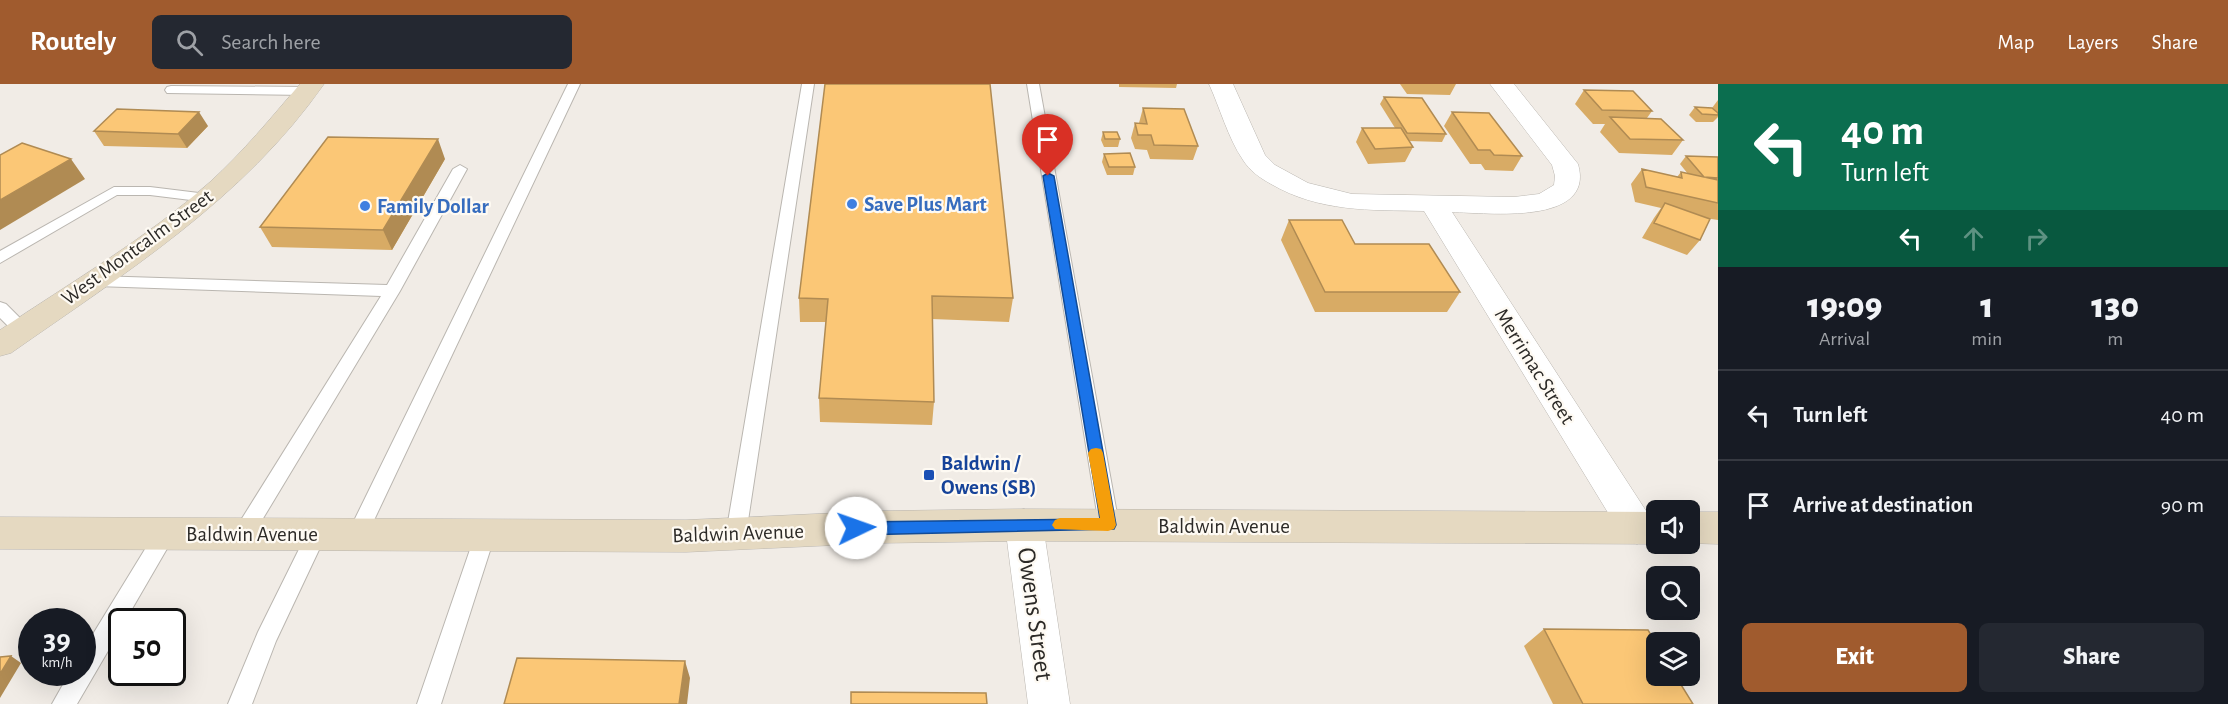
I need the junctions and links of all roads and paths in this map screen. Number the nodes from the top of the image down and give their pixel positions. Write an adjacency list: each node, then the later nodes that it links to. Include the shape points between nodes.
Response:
1 (574, 84): 26 (lane)
2 (808, 84): 24 (lane)
3 (1033, 84): 17 (lane)
4 (1221, 84): 10 (street, via 1249,150 1266,170 1286,183 1342,201)
5 (1502, 84): 10 (street, via 1561,157 1569,172 1568,186 1556,198 1531,205)
6 (309, 87): 7 (lane); 9 (main road, West Montcalm Street, via 236,171)
7 (171, 90)
8 (460, 169): 13 (lane)
9 (207, 198): 11 (lane, via 114,191); 12 (main road, West Montcalm Street)
10 (1433, 204): 18 (street, Merrimac Street)
11 (0, 258)
12 (96, 281): 13 (lane); 15 (main road, West Montcalm Street)
13 (392, 291): 23 (lane)
14 (0, 308): 15 (lane)
15 (11, 337)
16 (1024, 525): 17 (main road, Baldwin Avenue); 24 (main road, Baldwin Avenue); 31 (street, Owens Street)
17 (1108, 525): 18 (main road, Baldwin Avenue)
18 (1646, 528)
19 (1700, 528): 20 (main road)
20 (1718, 528)
21 (0, 533): 22 (main road, Baldwin Avenue)
22 (165, 534): 23 (main road, Baldwin Avenue); 28 (lane)
23 (243, 534): 25 (main road, Baldwin Avenue)
24 (736, 534): 27 (main road, Baldwin Avenue)
25 (316, 535): 26 (main road, Baldwin Avenue); 29 (lane)
26 (357, 535): 27 (main road, Baldwin Avenue)
27 (485, 536): 30 (lane)
28 (64, 704)
29 (240, 704)
30 (429, 704)
31 (1049, 704)

